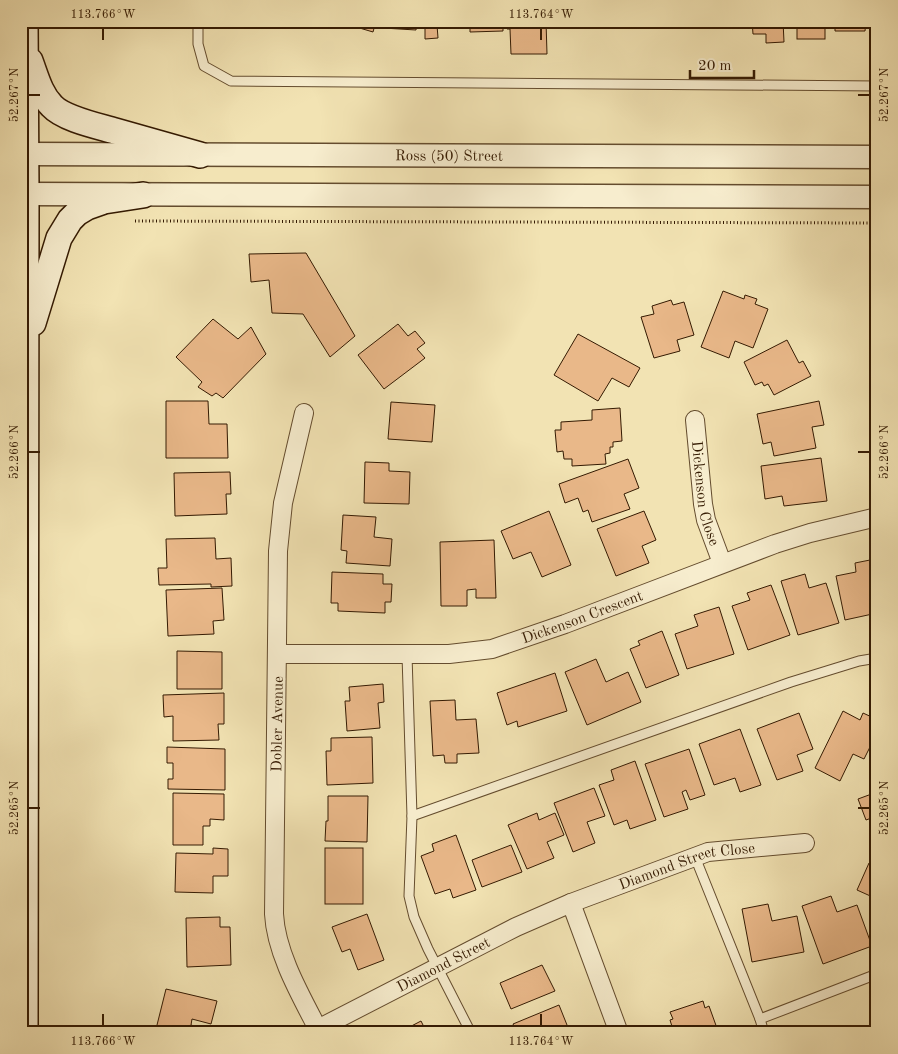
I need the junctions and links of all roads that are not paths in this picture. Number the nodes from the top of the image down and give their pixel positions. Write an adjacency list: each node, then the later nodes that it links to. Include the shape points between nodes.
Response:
1 (198, 21): 3 (lane, via 198,44 204,66 231,81)
2 (25, 32): 4 (main road); 5 (main road, via 39,88 53,108 81,120)
3 (877, 86)
4 (23, 154): 5 (street, Ross (50) Street); 7 (main road)
5 (200, 156): 6 (street, Ross (50) Street)
6 (877, 156)
7 (24, 194): 8 (street); 10 (main road)
8 (142, 195): 9 (street); 10 (main road, via 87,207 70,220 59,238)
9 (877, 197)
10 (25, 349): 26 (main road)
11 (304, 413): 15 (street, Dobler Avenue, via 280,526)
12 (695, 420): 14 (street, Dickenson Close, via 706,520)
13 (877, 517): 14 (street, Dickenson Crescent, via 810,533)
14 (722, 563): 16 (street, Dickenson Crescent, via 492,649)
15 (278, 654): 16 (street, Dickenson Crescent); 25 (street, Dobler Avenue, via 274,929)
16 (408, 655): 18 (lane)
17 (877, 658): 18 (lane, via 791,682)
18 (412, 816): 22 (lane, via 410,896 414,917)
19 (805, 843): 20 (street, Diamond Street Close, via 720,850)
20 (695, 857): 21 (street, Diamond Street Close); 24 (lane)
21 (571, 903): 22 (street, Diamond Street, via 525,922); 28 (street)
22 (438, 967): 25 (street, Diamond Street); 27 (lane)
23 (877, 974): 24 (lane)
24 (760, 1019): 29 (lane)
25 (316, 1031)
26 (25, 1033)
27 (471, 1033)
28 (619, 1033)
29 (764, 1033)

